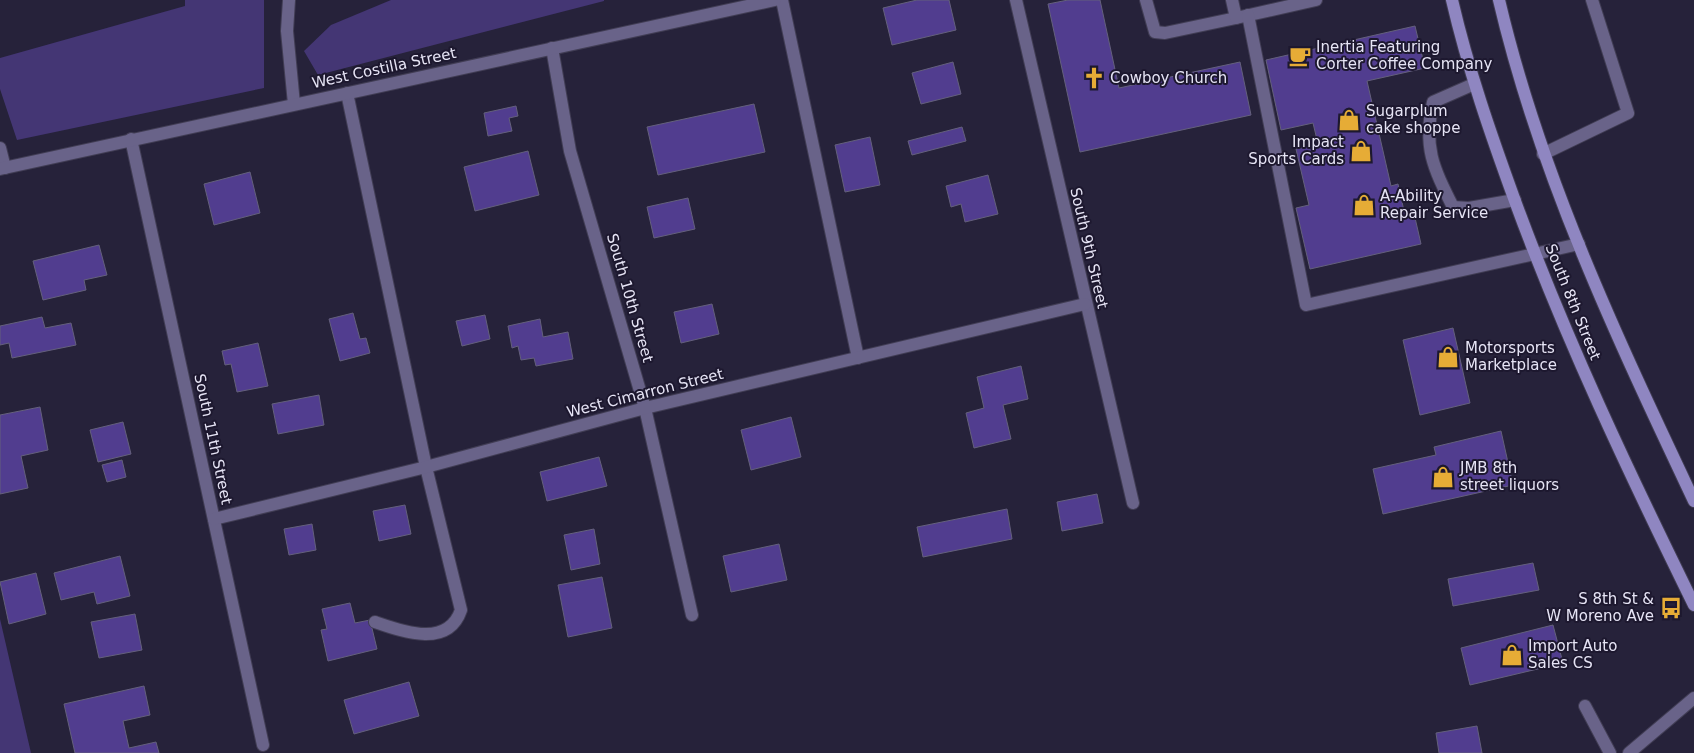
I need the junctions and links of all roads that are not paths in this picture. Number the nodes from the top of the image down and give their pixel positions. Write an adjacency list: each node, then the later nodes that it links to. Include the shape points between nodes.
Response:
1 (289, 0): 15 (street, via 287,31)
2 (775, 0): 12 (street, West Costilla Street)
3 (782, 0): 24 (street)
4 (1016, 0): 23 (street, South 9th Street)
5 (1146, 0): 11 (street, via 1155,32 1166,33)
6 (1232, 0): 11 (street)
7 (1316, 0): 11 (street)
8 (1452, 0): 13 (main road, South 8th Street)
9 (1499, 0): 18 (main road, South 8th Street)
10 (1592, 0): 18 (street, via 1628,112)
11 (1242, 16): 22 (street, via 1306,305)
12 (552, 48): 14 (street, West Costilla Street); 25 (street, South 10th Street, via 570,151)
13 (1474, 84): 20 (main road, South 8th Street); 20 (street, via 1433,102 1428,126 1433,167 1453,207 1469,208)
14 (347, 93): 15 (street, West Costilla Street); 26 (street)
15 (294, 104): 16 (street, West Costilla Street)
16 (131, 140): 19 (street, West Costilla Street); 29 (street, South 11th Street)
17 (0, 148): 19 (street)
18 (1543, 154): 21 (main road, South 8th Street)
19 (3, 168)
20 (1515, 200): 22 (main road, South 8th Street)
21 (1579, 244): 22 (street); 27 (main road, South 8th Street, via 1632,371)
22 (1536, 254): 30 (main road, South 8th Street, via 1595,396)
23 (1085, 304): 24 (street, West Cimarron Street); 28 (street, South 9th Street)
24 (858, 358): 25 (street, West Cimarron Street)
25 (645, 408): 26 (street, West Cimarron Street); 31 (street, South 10th Street)
26 (426, 467): 29 (street, West Cimarron Street); 32 (street, via 461,610 457,623 441,633 399,630)
27 (1694, 500)
28 (1133, 503)
29 (214, 519): 35 (street, South 11th Street)
30 (1694, 605)
31 (692, 615)
32 (375, 622)
33 (1694, 698): 37 (street)
34 (1585, 706): 36 (street)
35 (264, 745)
36 (1610, 753)
37 (1629, 753)

